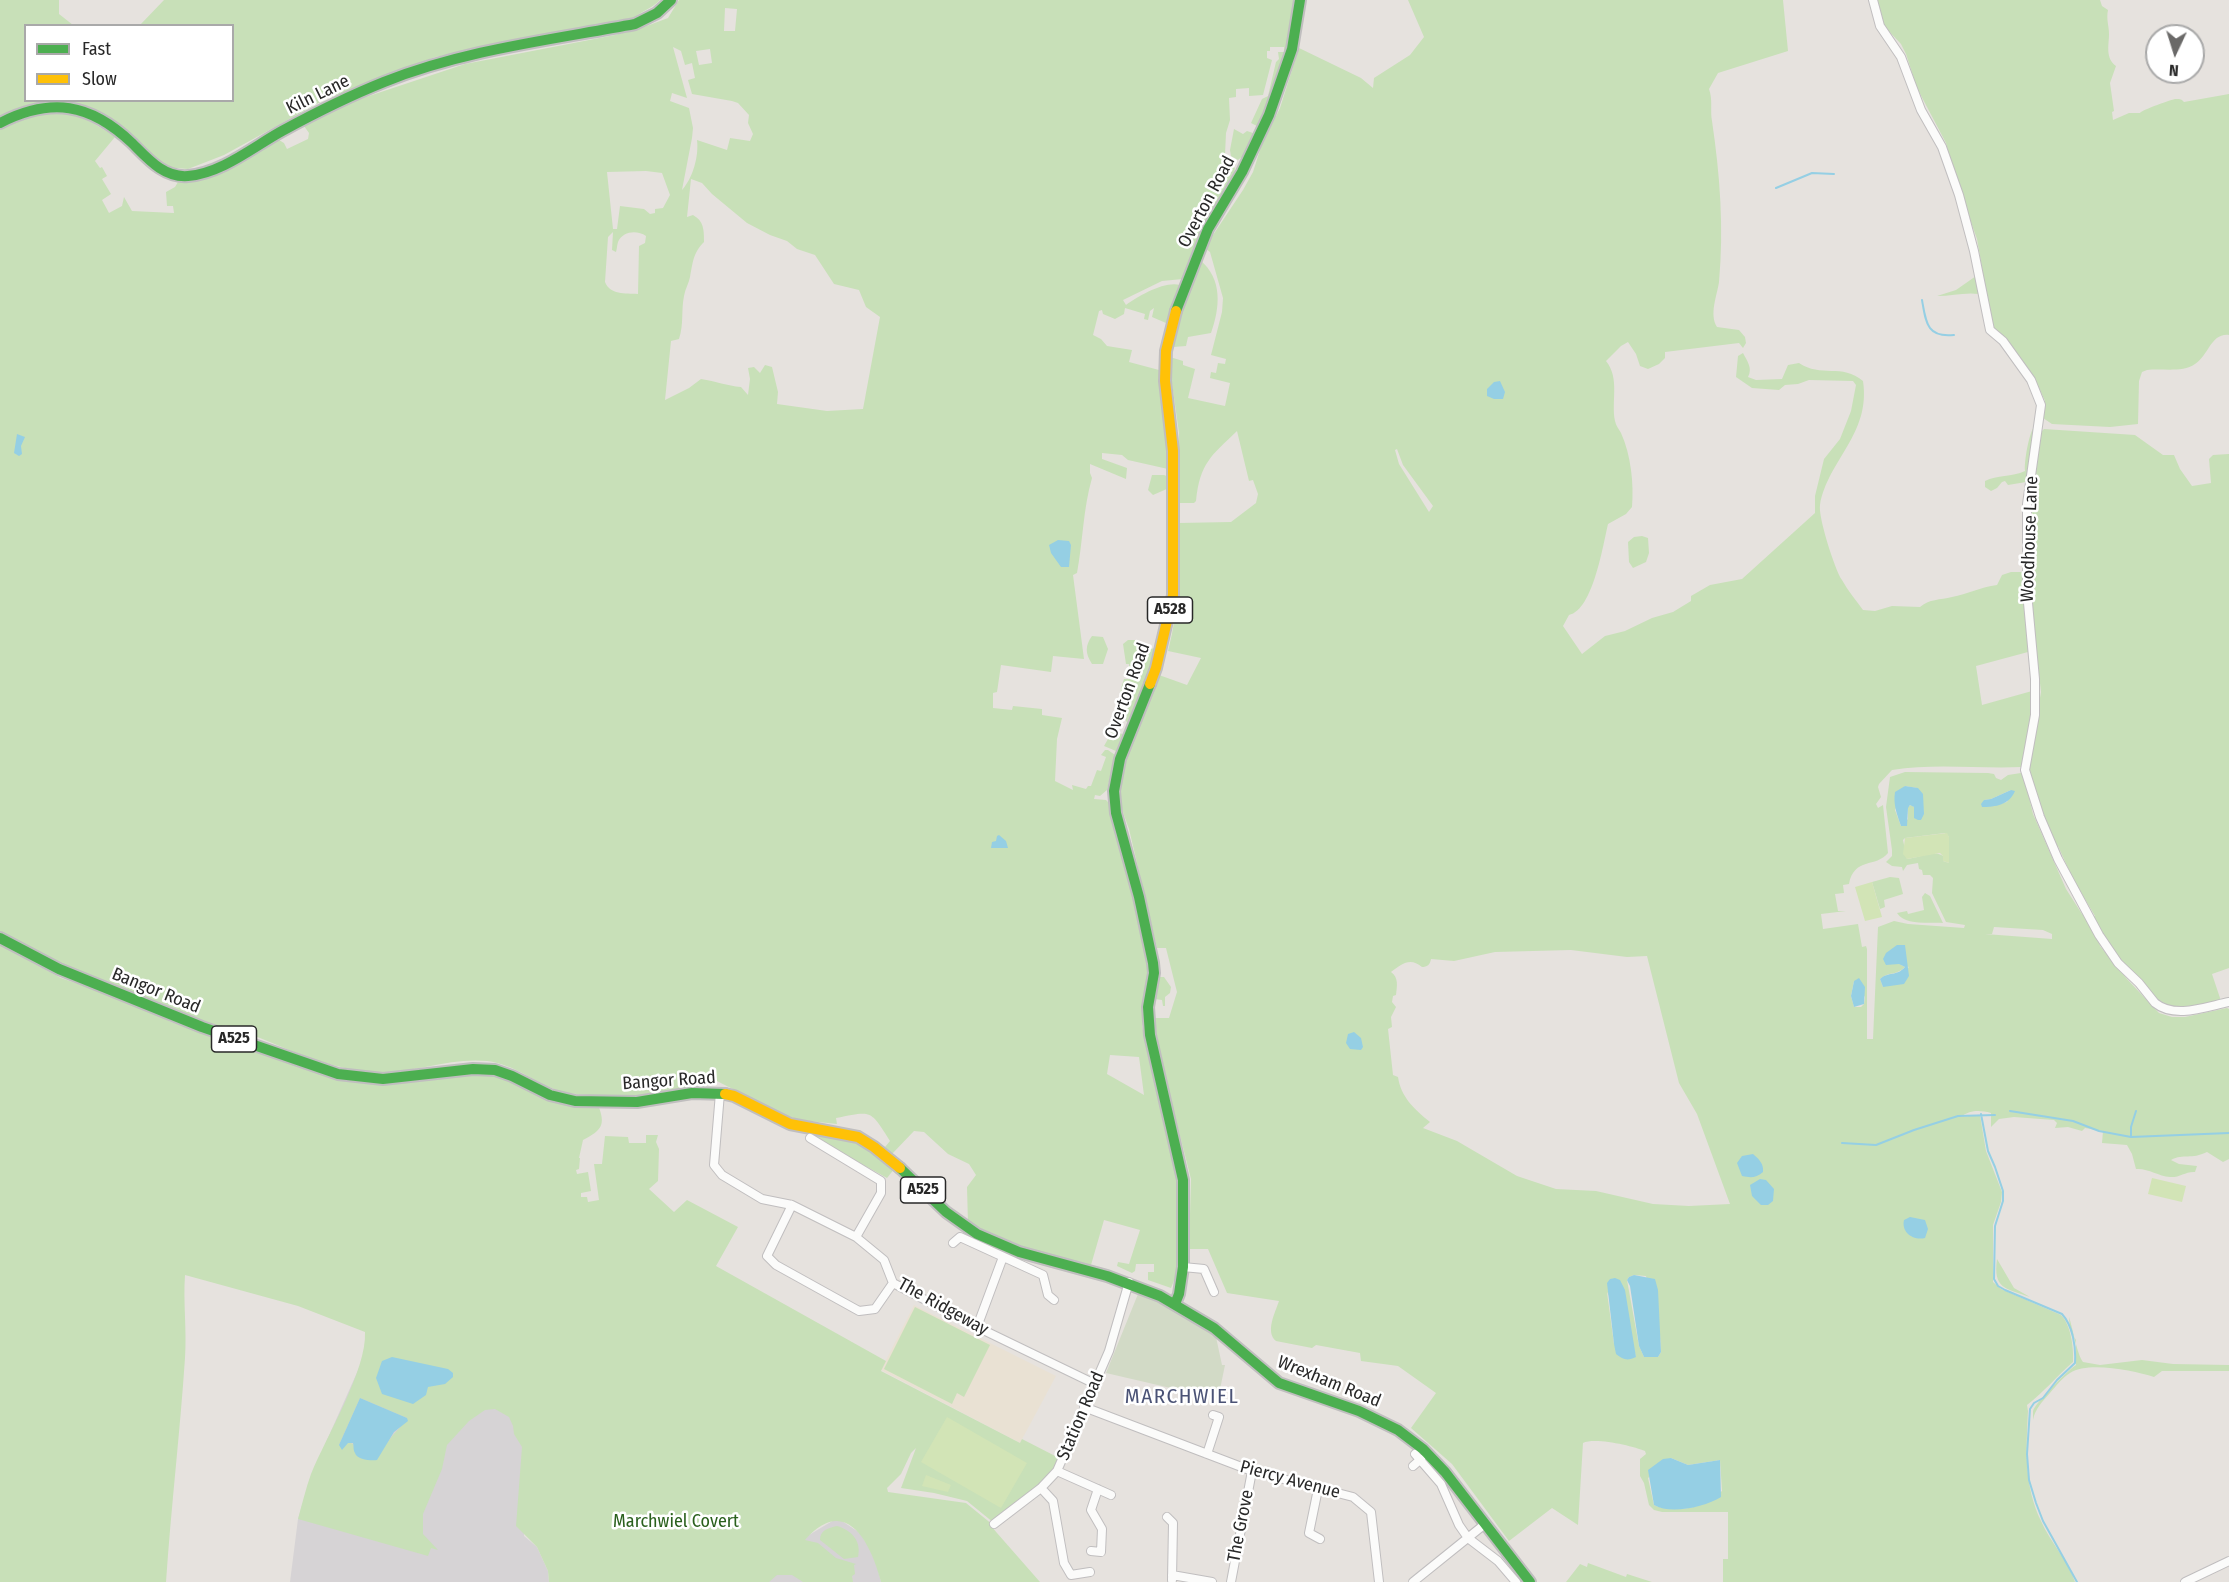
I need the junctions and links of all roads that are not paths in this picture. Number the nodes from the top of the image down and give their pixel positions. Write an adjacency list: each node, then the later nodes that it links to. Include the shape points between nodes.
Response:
1 (671, 0): 4 (main road, Kiln Lane, via 657,13 635,24 463,56 412,72 362,91 197,175 183,177 162,170 108,125 64,105 31,108)
2 (1300, 0): 13 (main road, Overton Road / A528, via 1292,49 1269,115 1198,250 1170,333 1165,367 1173,451 1173,595 1156,668 1120,759 1114,791 1153,963 1148,1020 1183,1180)
3 (1873, 0): 6 (street, Woodhouse Lane, via 1880,26 1901,57 1953,176 1990,330 2003,341 2031,380 2041,405 2027,504 2028,610 2036,697 2025,770 2040,817 2058,859 2108,949 2155,1003 2176,1012)
4 (0, 123)
5 (0, 938): 7 (main road, Bangor Road / A525, via 59,969 202,1027 338,1074 383,1079 495,1070 550,1095 576,1101 637,1102 692,1093)
6 (2229, 1002)
7 (720, 1093): 9 (street, The Ridgeway, via 716,1169 762,1199); 14 (main road, Bangor Road / A525, via 790,1124 847,1134 868,1142 957,1222 978,1235 1015,1252)
8 (810, 1137): 10 (street, via 816,1146 880,1181 881,1192)
9 (792, 1205): 10 (street, The Ridgeway); 15 (street, via 766,1256 776,1265 859,1311 875,1309)
10 (856, 1237): 15 (street, The Ridgeway, via 884,1260)
11 (956, 1238): 12 (street)
12 (1003, 1257): 17 (street, via 1043,1275 1048,1295); 19 (street)
13 (1183, 1267): 16 (street, via 1206,1267); 18 (main road, Overton Road / A528)
14 (1129, 1282): 18 (main road, Bangor Road / A525); 20 (street, Station Road)
15 (893, 1283): 19 (street, The Ridgeway)
16 (1214, 1292)
17 (1054, 1300)
18 (1175, 1304): 33 (main road, Wrexham Road / A525, via 1235,1344 1277,1382 1359,1410 1415,1440 1440,1464)
19 (977, 1327): 20 (street, The Ridgeway)
20 (1095, 1384): 21 (street, Station Road)
21 (1084, 1407): 23 (street, Piercy Avenue); 25 (street, Station Road)
22 (1213, 1415): 23 (street, via 1220,1417)
23 (1208, 1454): 26 (street, Piercy Avenue)
24 (1413, 1466): 34 (street, via 1418,1457 1441,1484)
25 (1058, 1471): 27 (street, Station Road); 28 (street)
26 (1252, 1471): 29 (street, Piercy Avenue); 42 (street, The Grove)
27 (1041, 1488): 32 (street, Station Road); 39 (street, via 1053,1501 1064,1563)
28 (1098, 1489): 30 (street); 36 (street, via 1091,1510 1102,1529 1101,1552)
29 (1318, 1489): 35 (street, via 1305,1532); 43 (street, Piercy Avenue, via 1353,1497 1371,1512)
30 (1111, 1495)
31 (1173, 1520): 41 (street, via 1172,1578)
32 (994, 1524)
33 (1485, 1524): 34 (street); 45 (main road, Wrexham Road / A525)
34 (1468, 1538): 40 (street, via 1498,1561); 44 (street)
35 (1320, 1539)
36 (1091, 1551)
37 (2229, 1561): 46 (street)
38 (1090, 1572): 39 (street)
39 (1071, 1579)
40 (1513, 1581)
41 (1212, 1582)
42 (1231, 1582)
43 (1379, 1582)
44 (1415, 1582)
45 (1530, 1582)
46 (2185, 1582)

